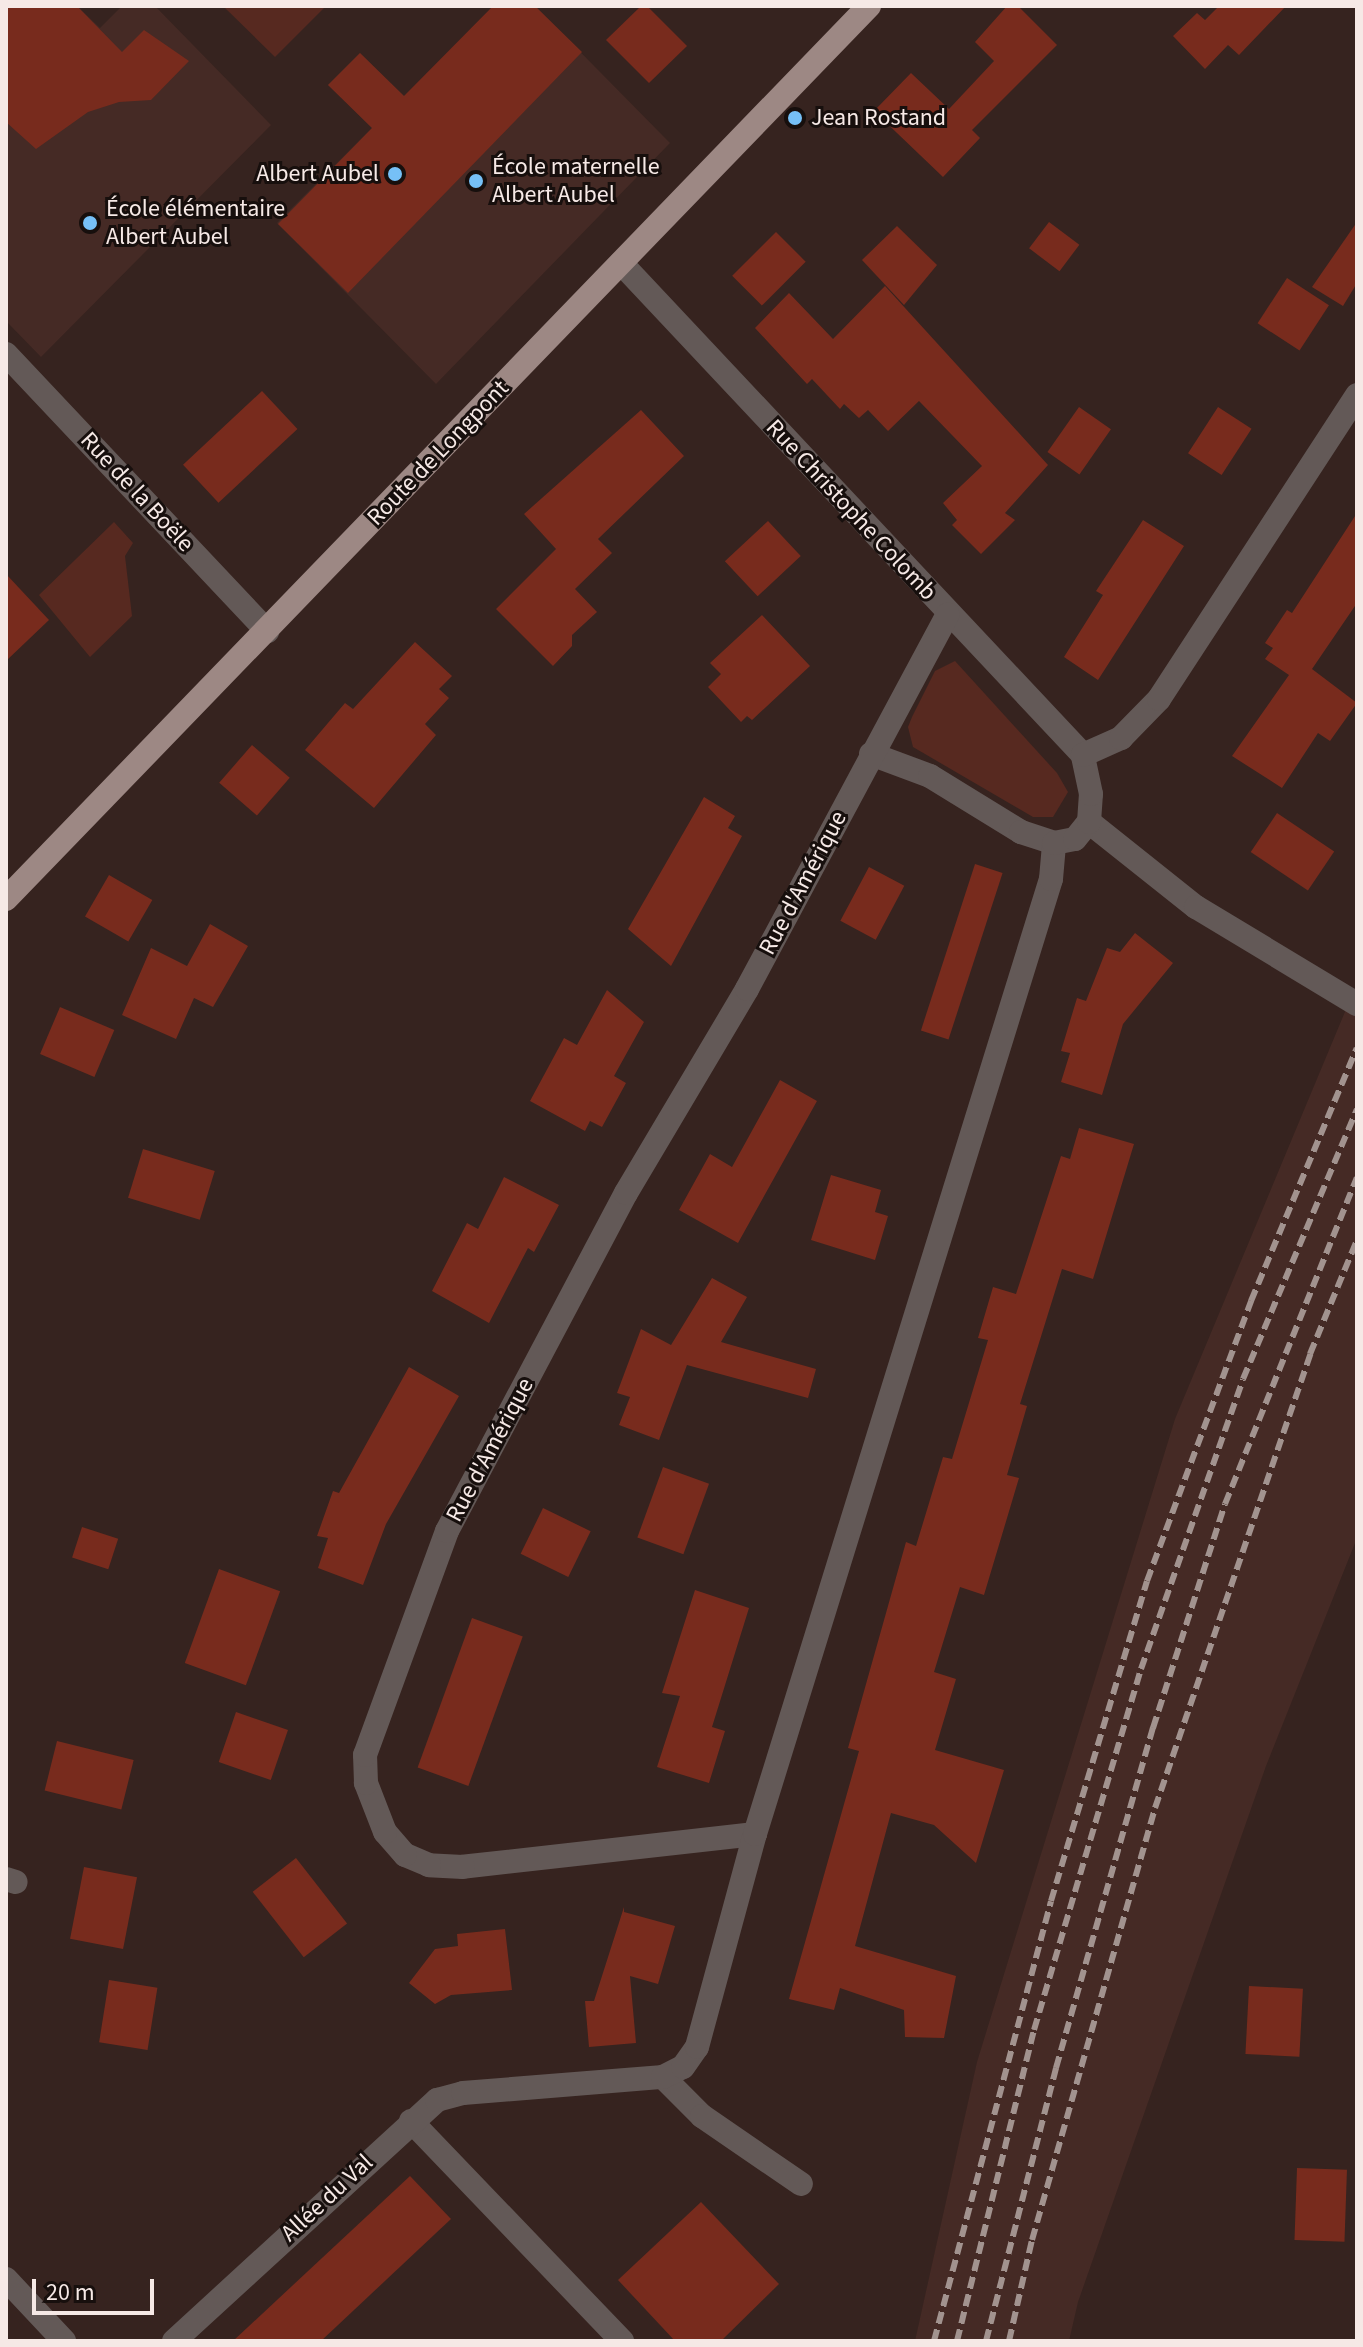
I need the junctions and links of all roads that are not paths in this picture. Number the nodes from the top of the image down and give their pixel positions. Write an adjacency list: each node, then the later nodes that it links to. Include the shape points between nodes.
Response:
1 (869, 6): 2 (main road, Route de Longpont)
2 (621, 263): 5 (street, Rue Christophe Colomb); 6 (main road, Route de Longpont)
3 (6, 354): 6 (street, Rue de la Boële)
4 (1357, 395): 8 (street, via 1159,699 1121,738)
5 (948, 614): 7 (street, Rue d'Amérique); 8 (street, Rue Christophe Colomb)
6 (267, 631): 11 (main road, Route de Longpont)
7 (871, 754): 10 (street, via 930,776 1021,832); 13 (street, Rue d'Amérique, via 747,989 626,1193 447,1531 365,1755 366,1783 385,1832 405,1855 429,1865 463,1867)
8 (1083, 755): 9 (street, via 1091,794)
9 (1089, 822): 10 (street, via 1075,839); 12 (street, via 1196,907)
10 (1054, 843): 13 (street, via 1051,879)
11 (6, 899)
12 (1357, 1004)
13 (755, 1834): 14 (street, via 697,2047)
14 (673, 2072): 15 (street, Allée du Val, via 463,2093 437,2100); 16 (street, via 702,2116)
15 (411, 2121): 19 (street, Allée du Val); 20 (street)
16 (801, 2184)
17 (6, 2279): 18 (street)
18 (64, 2341)
19 (174, 2341)
20 (622, 2341)

